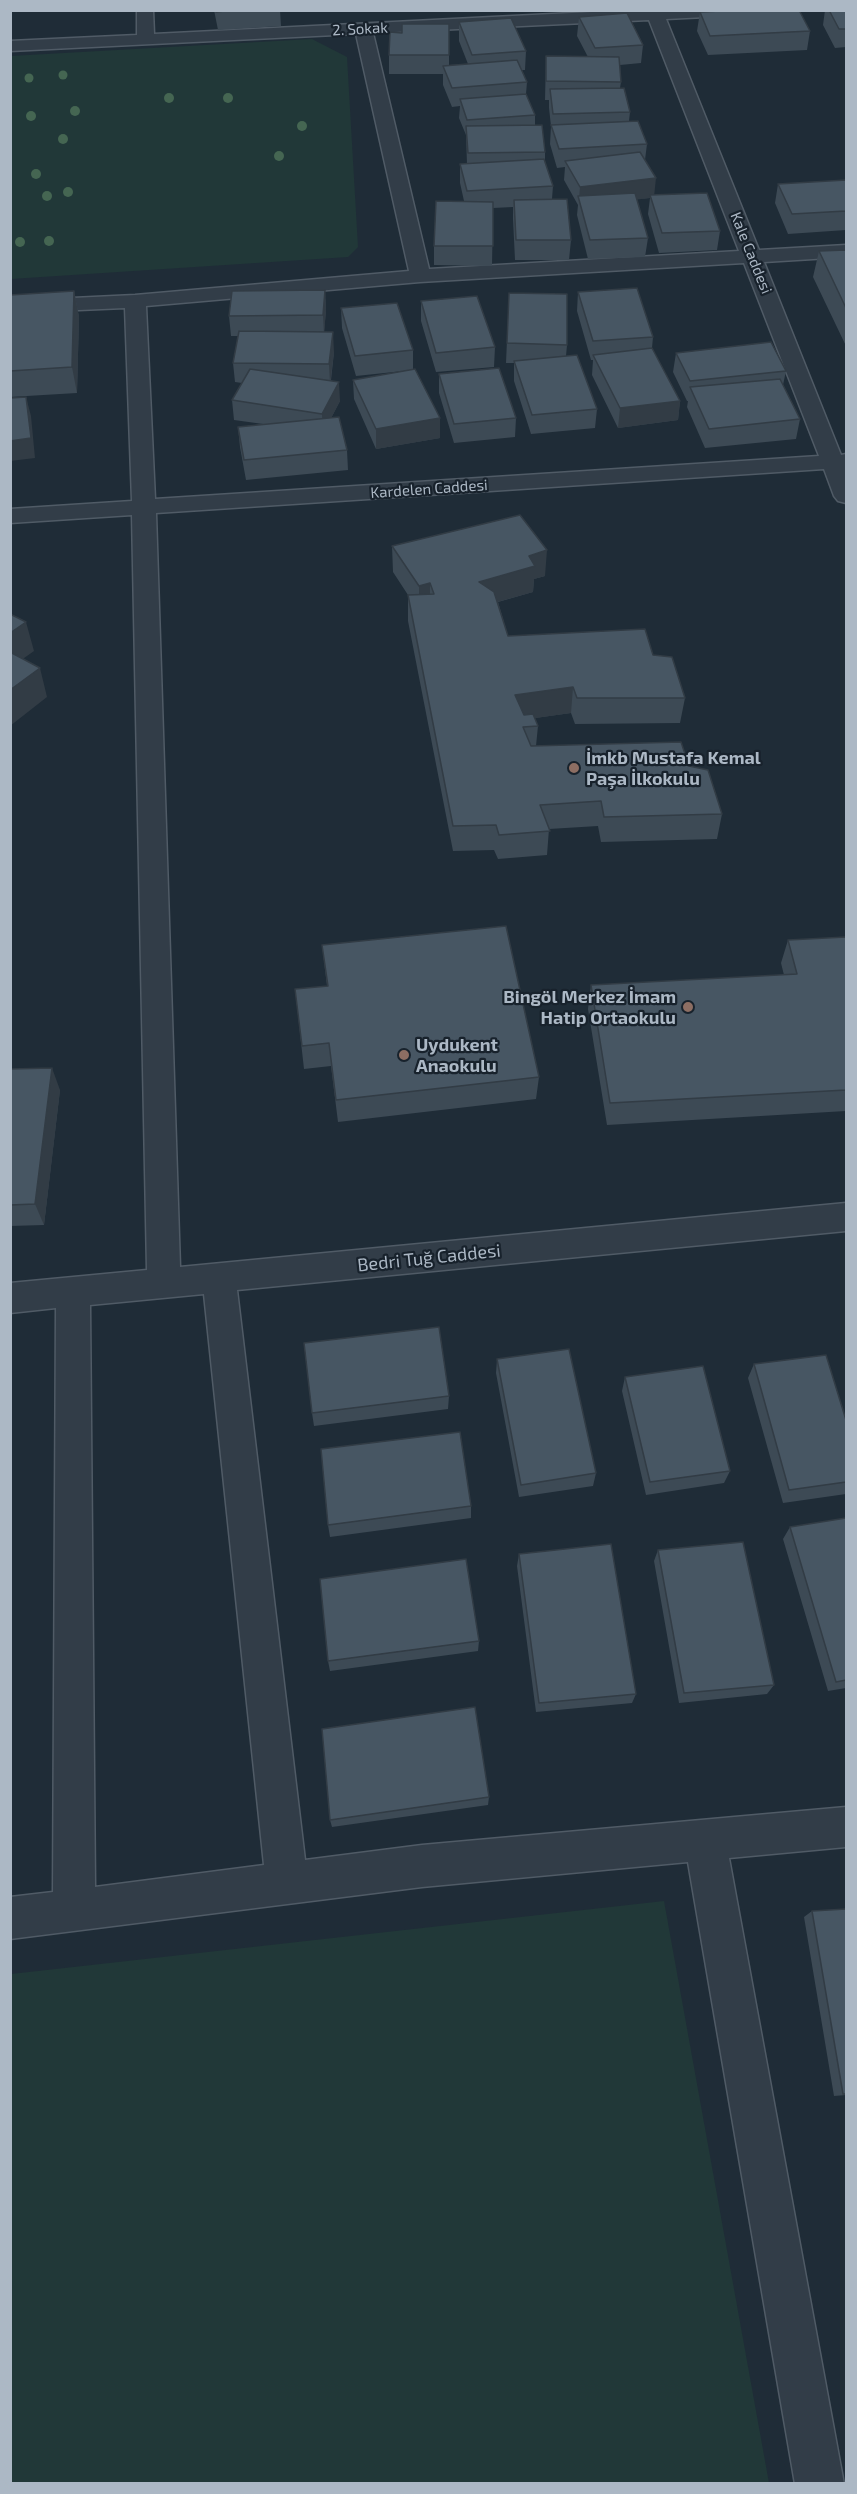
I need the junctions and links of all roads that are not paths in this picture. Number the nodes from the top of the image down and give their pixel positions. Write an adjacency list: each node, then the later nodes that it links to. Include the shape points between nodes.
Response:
1 (145, 10): 5 (street)
2 (746, 10): 3 (street, 2. Sokak)
3 (655, 13): 4 (street, 2. Sokak); 8 (street, Kale Caddesi)
4 (363, 29): 5 (street, 2. Sokak); 9 (street)
5 (146, 40): 6 (street, 2. Sokak)
6 (10, 46)
7 (846, 250): 8 (street)
8 (752, 257): 9 (street); 12 (street, Kale Caddesi)
9 (420, 276): 10 (street)
10 (135, 301): 11 (street); 14 (street)
11 (10, 307)
12 (839, 461): 13 (street, Kale Caddesi); 14 (street, Kardelen Caddesi)
13 (846, 496)
14 (144, 508): 15 (street, Kardelen Caddesi); 18 (street)
15 (10, 516)
16 (846, 1216): 17 (street, Bedri Tuğ Caddesi)
17 (219, 1278): 18 (street, Bedri Tuğ Caddesi); 23 (street)
18 (164, 1283): 19 (street, Bedri Tuğ Caddesi)
19 (73, 1292): 20 (street, Bedri Tuğ Caddesi); 24 (street)
20 (10, 1298)
21 (846, 1827): 22 (street)
22 (705, 1840): 23 (street, via 422,1866); 26 (street)
23 (287, 1884): 24 (street)
24 (74, 1910): 25 (street)
25 (10, 1918)
26 (820, 2484)

